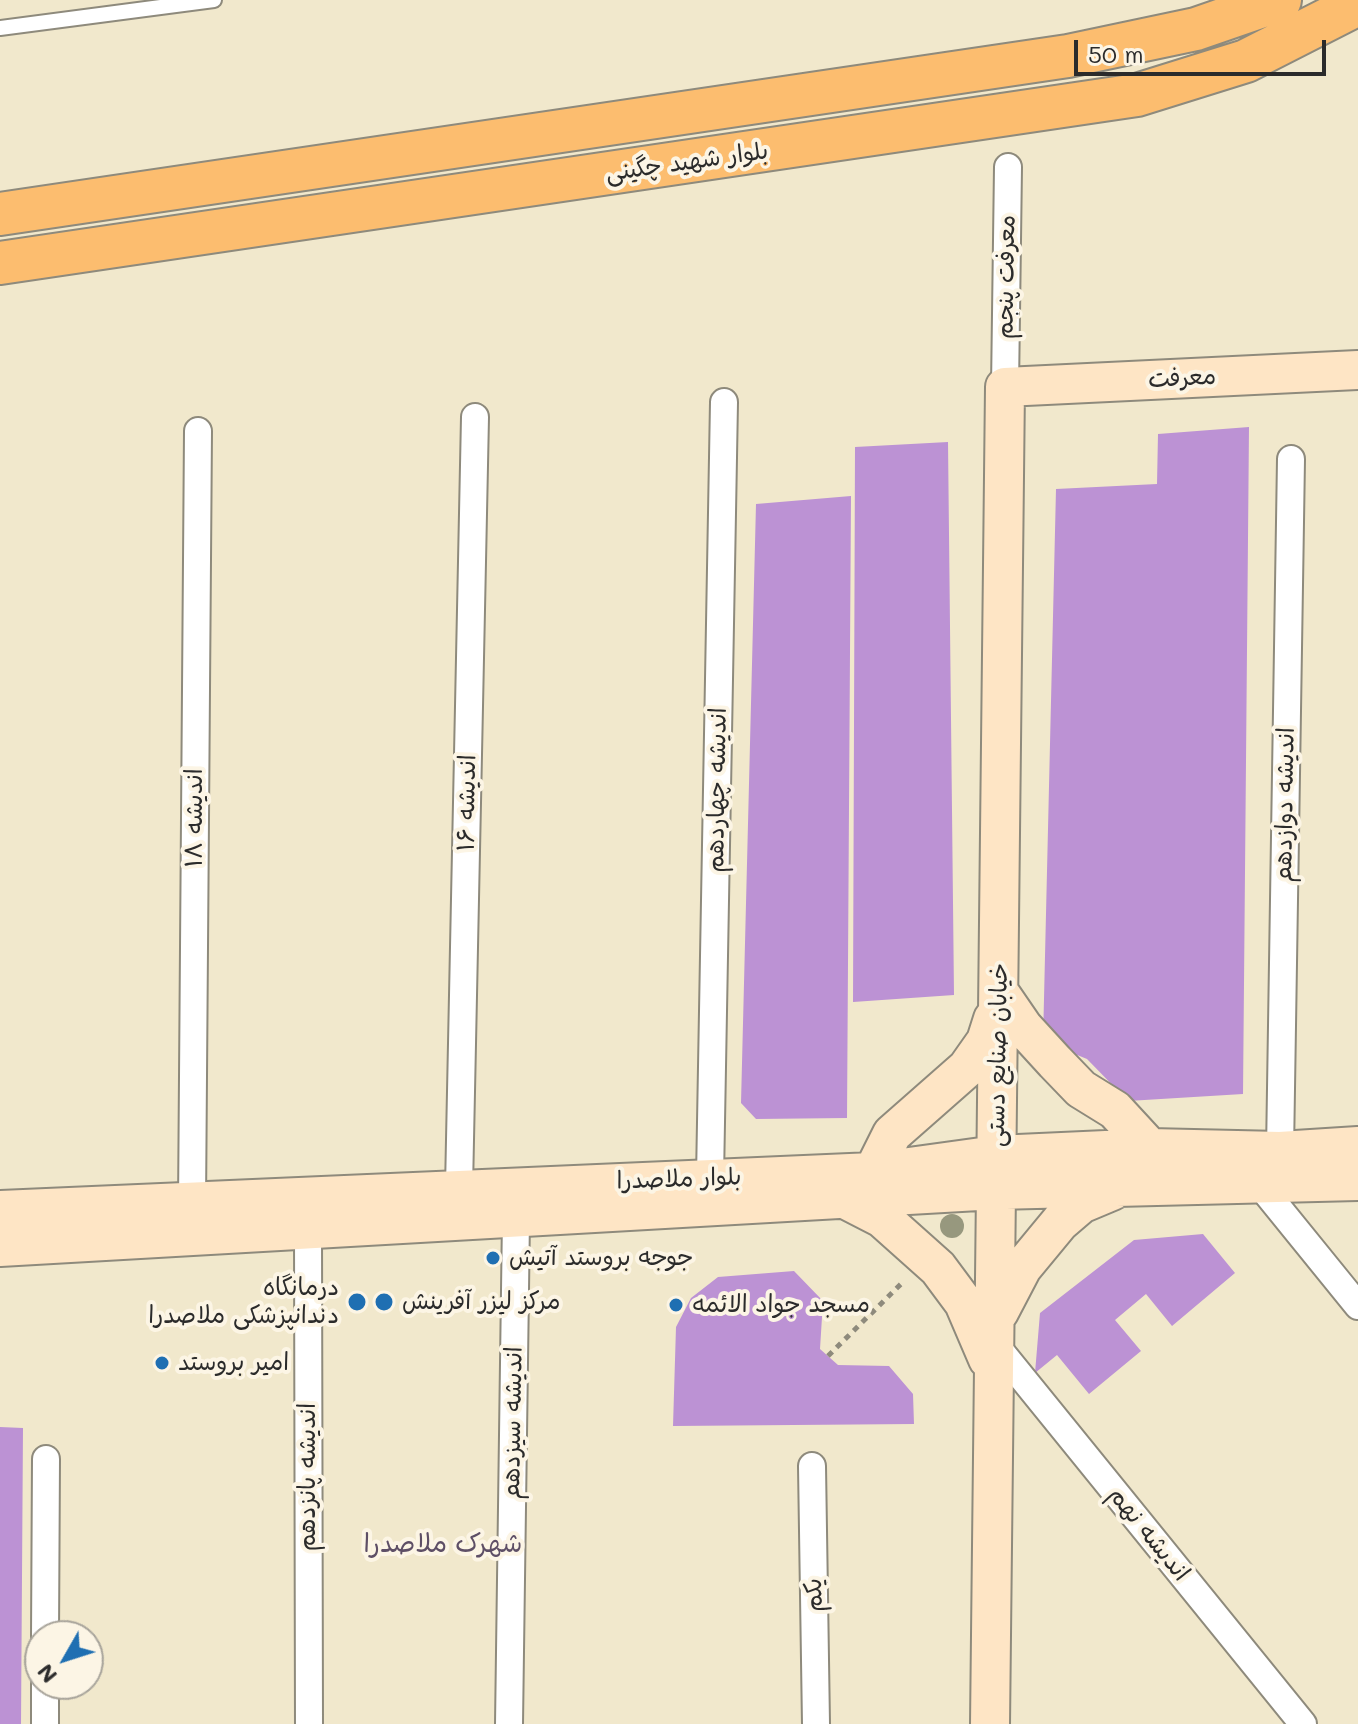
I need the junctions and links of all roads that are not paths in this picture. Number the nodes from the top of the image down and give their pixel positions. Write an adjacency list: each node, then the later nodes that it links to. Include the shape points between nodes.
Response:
1 (214, 0): 4 (lane)
2 (1280, 0): 6 (main road, بلوار شهید چگینی, via 1196,29 1068,56)
3 (1358, 4): 7 (main road, بلوار شهید چگینی, via 1246,61 1137,95)
4 (0, 28)
5 (1008, 167): 9 (street, معرفت پنجم)
6 (0, 214)
7 (0, 263)
8 (1358, 370): 9 (street, معرفت)
9 (1005, 387): 14 (street, خیابان صنایع دستی)
10 (724, 402): 20 (street, اندیشه چهاردهم)
11 (475, 417): 23 (street, اندیشه ۱۶)
12 (198, 431): 26 (street, اندیشه ۱۸)
13 (1291, 459): 17 (street, اندیشه دوازدهم)
14 (998, 998): 16 (street, via 1081,1089 1115,1110); 18 (street, via 986,1041 967,1068 892,1134); 19 (street, خیابان صنایع دستی)
15 (1358, 1146): 17 (street, بلوار ملاصدرا)
16 (1150, 1148): 17 (street, بلوار ملاصدرا); 19 (street, بلوار ملاصدرا)
17 (1280, 1151)
18 (873, 1172): 19 (street, بلوار ملاصدرا); 20 (street, بلوار ملاصدرا)
19 (996, 1173): 24 (street, بلوار ملاصدرا); 25 (street, بلوار ملاصدرا); 32 (street, خیابان صنایع دستی)
20 (710, 1177): 23 (street, بلوار ملاصدرا)
21 (1358, 1181): 22 (street, بلوار ملاصدرا)
22 (1259, 1184): 24 (street, بلوار ملاصدرا); 31 (street)
23 (459, 1188): 26 (street, بلوار ملاصدرا)
24 (1119, 1188): 32 (street, via 1081,1204 1022,1268)
25 (845, 1199): 28 (street, بلوار ملاصدرا); 32 (street, via 882,1218 928,1257)
26 (192, 1204): 27 (street, بلوار ملاصدرا)
27 (0, 1210)
28 (516, 1218): 29 (street, بلوار ملاصدرا); 39 (street, اندیشه سیزدهم)
29 (308, 1229): 30 (street, بلوار ملاصدرا); 38 (street, اندیشه پانزدهم)
30 (0, 1247)
31 (1358, 1306)
32 (994, 1347): 41 (street, خیابان صنایع دستی); 42 (street, اندیشه نهم)
33 (46, 1459): 35 (street)
34 (812, 1466): 40 (street, یکم)
35 (45, 1620)
36 (45, 1700): 37 (street)
37 (45, 1724)
38 (309, 1724)
39 (509, 1724)
40 (816, 1724)
41 (990, 1724)
42 (1303, 1724)

